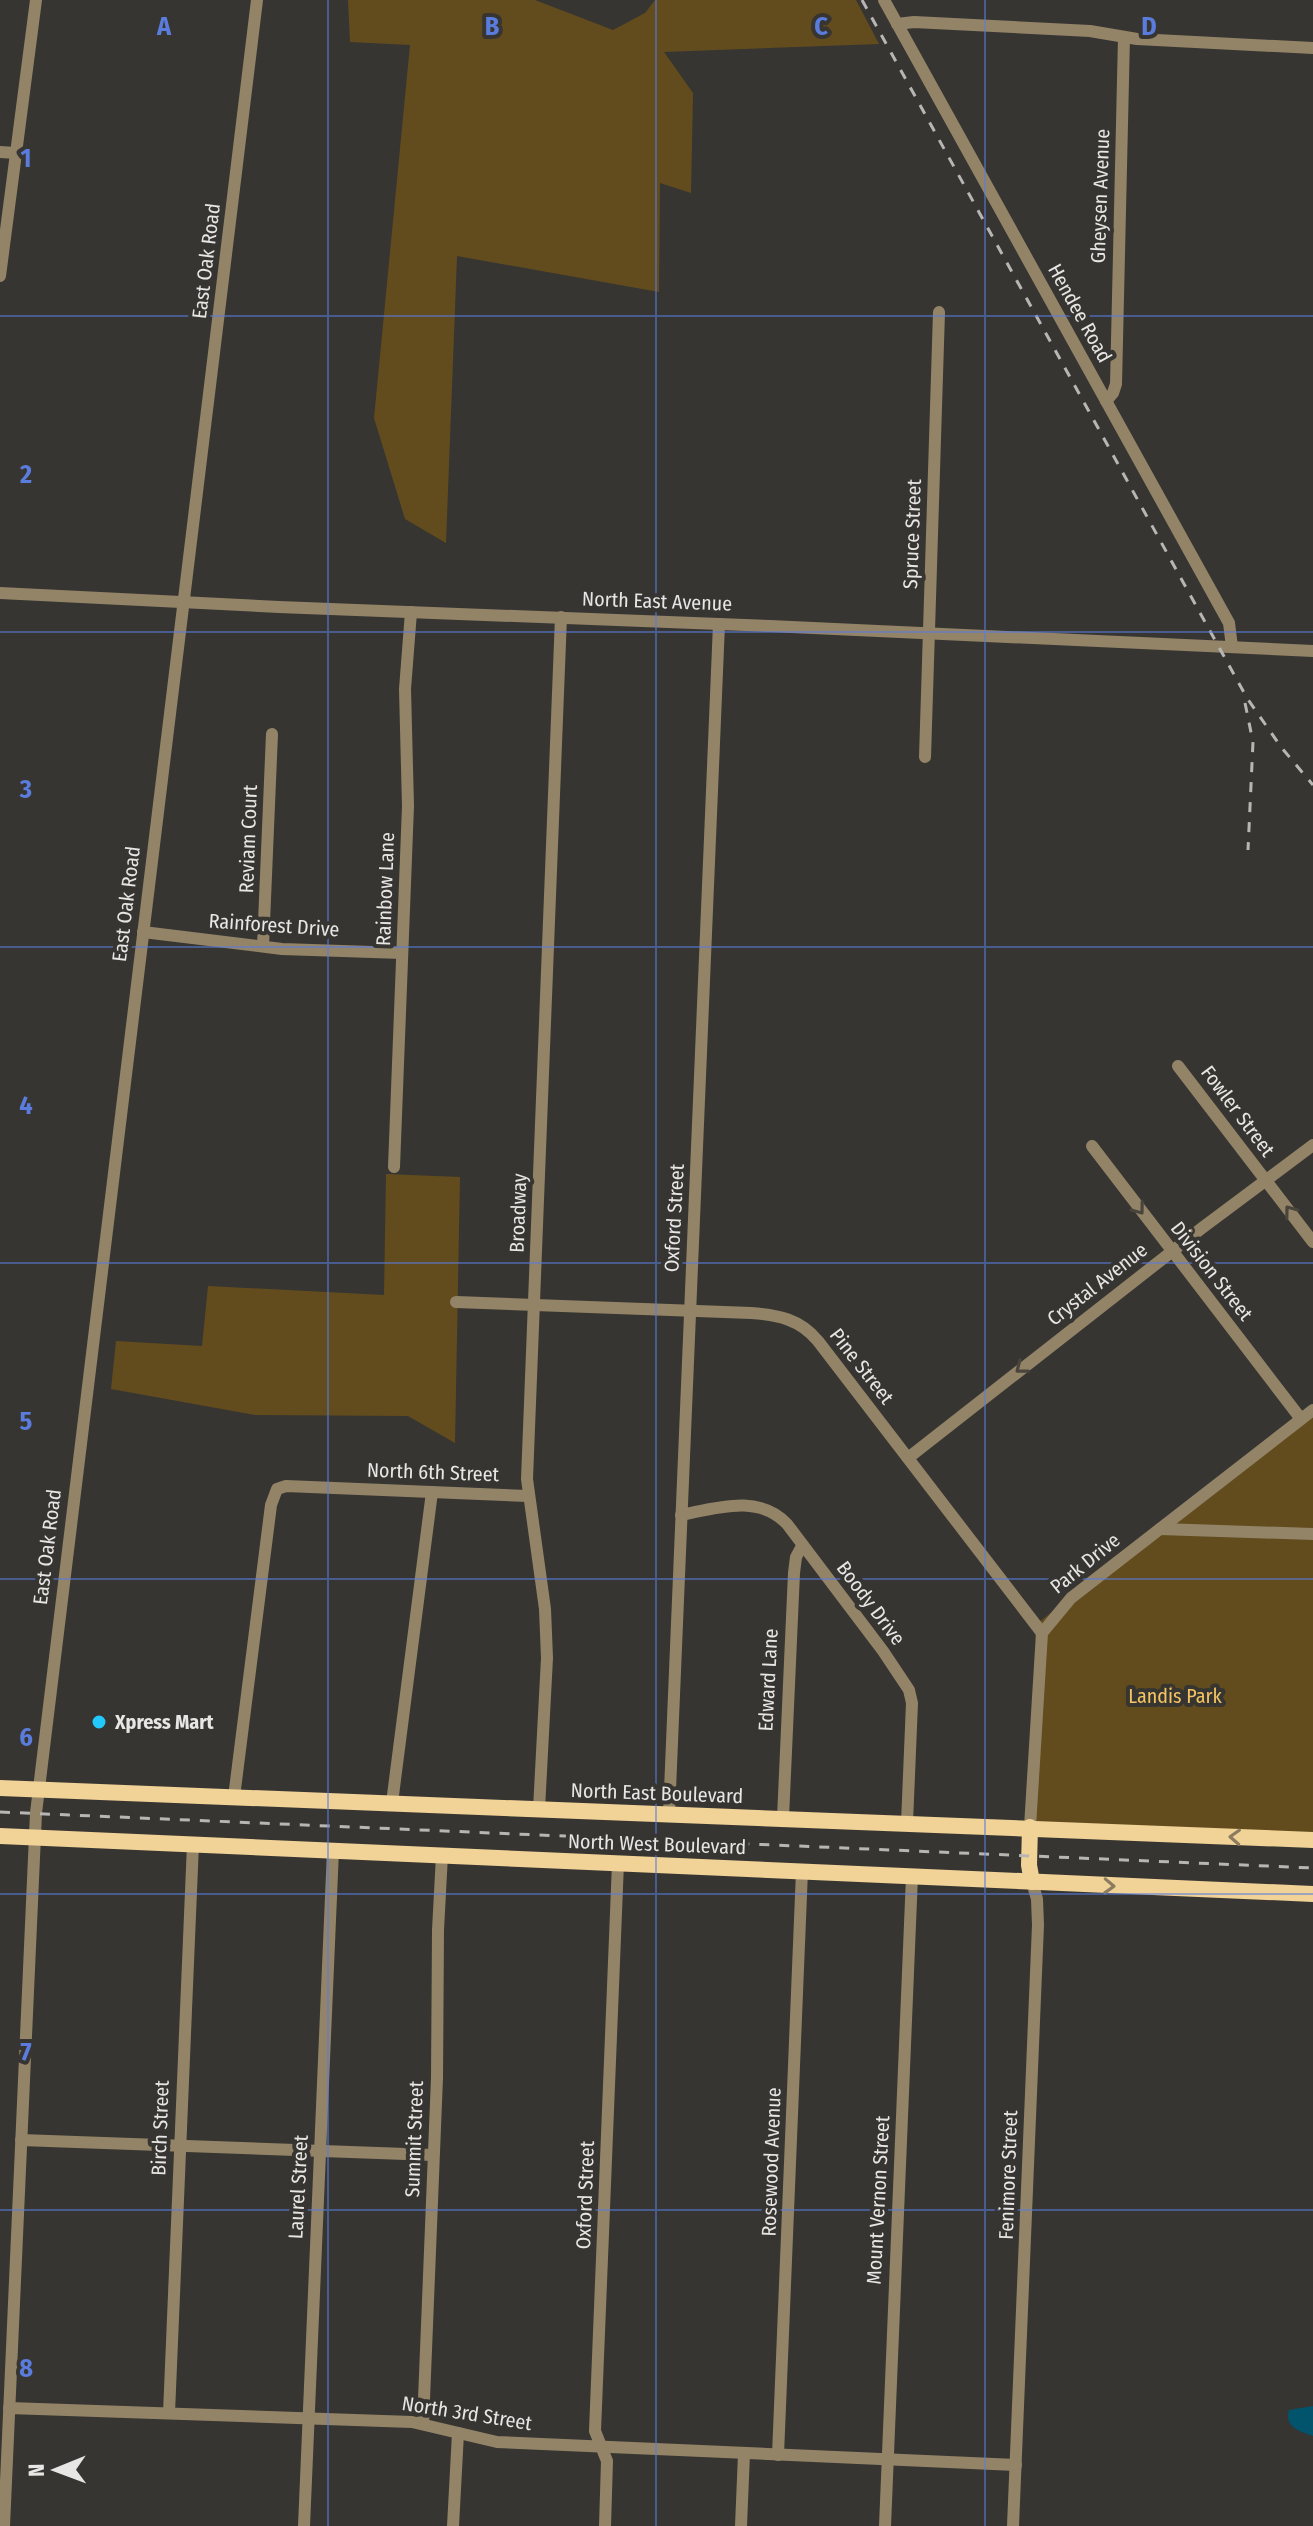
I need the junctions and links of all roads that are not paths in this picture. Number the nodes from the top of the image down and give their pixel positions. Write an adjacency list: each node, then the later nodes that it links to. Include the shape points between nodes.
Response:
1 (36, 0): 8 (street)
2 (257, 0): 13 (street, East Oak Road)
3 (884, 0): 4 (street, Hendee Road)
4 (897, 24): 5 (street, via 1090,31); 11 (street, Hendee Road)
5 (1124, 37): 6 (street); 11 (street, Gheysen Avenue, via 1116,384)
6 (1313, 48)
7 (0, 152): 8 (street)
8 (16, 153): 9 (street)
9 (0, 276)
10 (939, 312): 17 (street, Spruce Street)
11 (1106, 401): 18 (street, Hendee Road, via 1229,623)
12 (0, 593): 13 (street, North East Avenue)
13 (184, 602): 14 (street, North East Avenue); 22 (street, East Oak Road)
14 (411, 612): 15 (street, North East Avenue); 24 (street, Rainbow Lane)
15 (561, 617): 16 (street, North East Avenue); 33 (street, Broadway)
16 (719, 624): 17 (street, North East Avenue); 34 (street, Oxford Street)
17 (929, 633): 18 (street, North East Avenue); 21 (street, Spruce Street)
18 (1232, 647): 19 (street, North East Avenue)
19 (1313, 651)
20 (272, 734): 23 (street, Reviam Court)
21 (925, 757)
22 (143, 932): 23 (street, Rainforest Drive); 46 (street, East Oak Road)
23 (263, 946): 24 (street, Rainforest Drive)
24 (402, 953): 28 (street, Rainbow Lane)
25 (1178, 1066): 29 (street, Fowler Street)
26 (1313, 1145): 29 (street, Crystal Avenue)
27 (1092, 1146): 31 (street, Division Street, one-way to 31)
28 (394, 1167)
29 (1266, 1181): 30 (street, Fowler Street, one-way to 29); 31 (street, Crystal Avenue)
30 (1313, 1242)
31 (1171, 1252): 36 (street, Division Street); 37 (street, Crystal Avenue, one-way to 37)
32 (456, 1302): 33 (street, Pine Street)
33 (534, 1305): 34 (street, Pine Street); 39 (street, Broadway)
34 (690, 1311): 37 (street, Pine Street, via 771,1314 806,1328); 40 (street, Oxford Street)
35 (1313, 1410): 36 (street, Park Drive)
36 (1301, 1419): 41 (street, Park Drive)
37 (908, 1458): 44 (street, Pine Street)
38 (432, 1492): 39 (street, North 6th Street); 47 (street, North 6th Street, via 286,1486 273,1495); 48 (street)
39 (528, 1496): 49 (street, Broadway, via 547,1658)
40 (681, 1515): 43 (street, Boody Drive, via 759,1506 779,1516); 50 (street, Oxford Street)
41 (1160, 1529): 42 (street); 44 (street, Park Drive, via 1071,1598)
42 (1313, 1534)
43 (802, 1546): 51 (street, Edward Lane, via 794,1573); 52 (street, Boody Drive, via 909,1690)
44 (1042, 1633): 53 (street)
45 (0, 1788): 46 (main road, North East Boulevard)
46 (39, 1790): 47 (main road, North East Boulevard); 55 (street, East Oak Road)
47 (234, 1797): 48 (main road, North East Boulevard)
48 (392, 1803): 49 (main road, North East Boulevard)
49 (539, 1809): 50 (main road, North East Boulevard)
50 (669, 1814): 51 (main road, North East Boulevard)
51 (783, 1818): 52 (main road, North East Boulevard)
52 (907, 1823): 53 (main road, North East Boulevard)
53 (1030, 1827): 56 (main road, North East Boulevard, one-way to 53); 63 (main road, Fenimore Street)
54 (0, 1836): 55 (main road, North West Boulevard)
55 (35, 1838): 57 (main road, North West Boulevard); 65 (street, East Oak Road)
56 (1313, 1840)
57 (193, 1844): 58 (main road, North West Boulevard); 66 (street, Birch Street)
58 (333, 1850): 59 (main road, North West Boulevard); 67 (street, Laurel Street)
59 (442, 1855): 60 (main road, North West Boulevard); 68 (street, Summit Street)
60 (618, 1863): 61 (main road, North West Boulevard); 74 (street, Oxford Street, via 595,2431)
61 (802, 1871): 62 (main road, North West Boulevard); 76 (street, Rosewood Avenue)
62 (912, 1876): 63 (main road, North West Boulevard); 77 (street, Mount Vernon Street)
63 (1032, 1882): 64 (main road, North West Boulevard, one-way to 64); 78 (street, Fenimore Street, via 1038,1925)
64 (1313, 1894)
65 (21, 2140): 66 (street); 69 (street, East Oak Road)
66 (179, 2145): 67 (street); 70 (street, Birch Street)
67 (319, 2151): 68 (street); 71 (street, Laurel Street)
68 (433, 2155): 72 (street, Summit Street)
69 (9, 2408): 70 (street, North 3rd Street); 79 (street, East Oak Road)
70 (169, 2413): 71 (street, North 3rd Street)
71 (309, 2418): 72 (street, North 3rd Street); 80 (street, Laurel Street)
72 (423, 2424): 73 (street, North 3rd Street)
73 (458, 2433): 74 (street, North 3rd Street, via 497,2442); 81 (street)
74 (603, 2448): 75 (street, North 3rd Street); 82 (street, Oxford Street)
75 (744, 2454): 76 (street, North 3rd Street); 83 (street)
76 (778, 2455): 77 (street, North 3rd Street)
77 (888, 2460): 78 (street, North 3rd Street); 84 (street, Mount Vernon Street)
78 (1016, 2465): 85 (street, Fenimore Street)
79 (4, 2526)
80 (304, 2526)
81 (453, 2526)
82 (605, 2526)
83 (741, 2526)
84 (885, 2526)
85 (1013, 2526)

